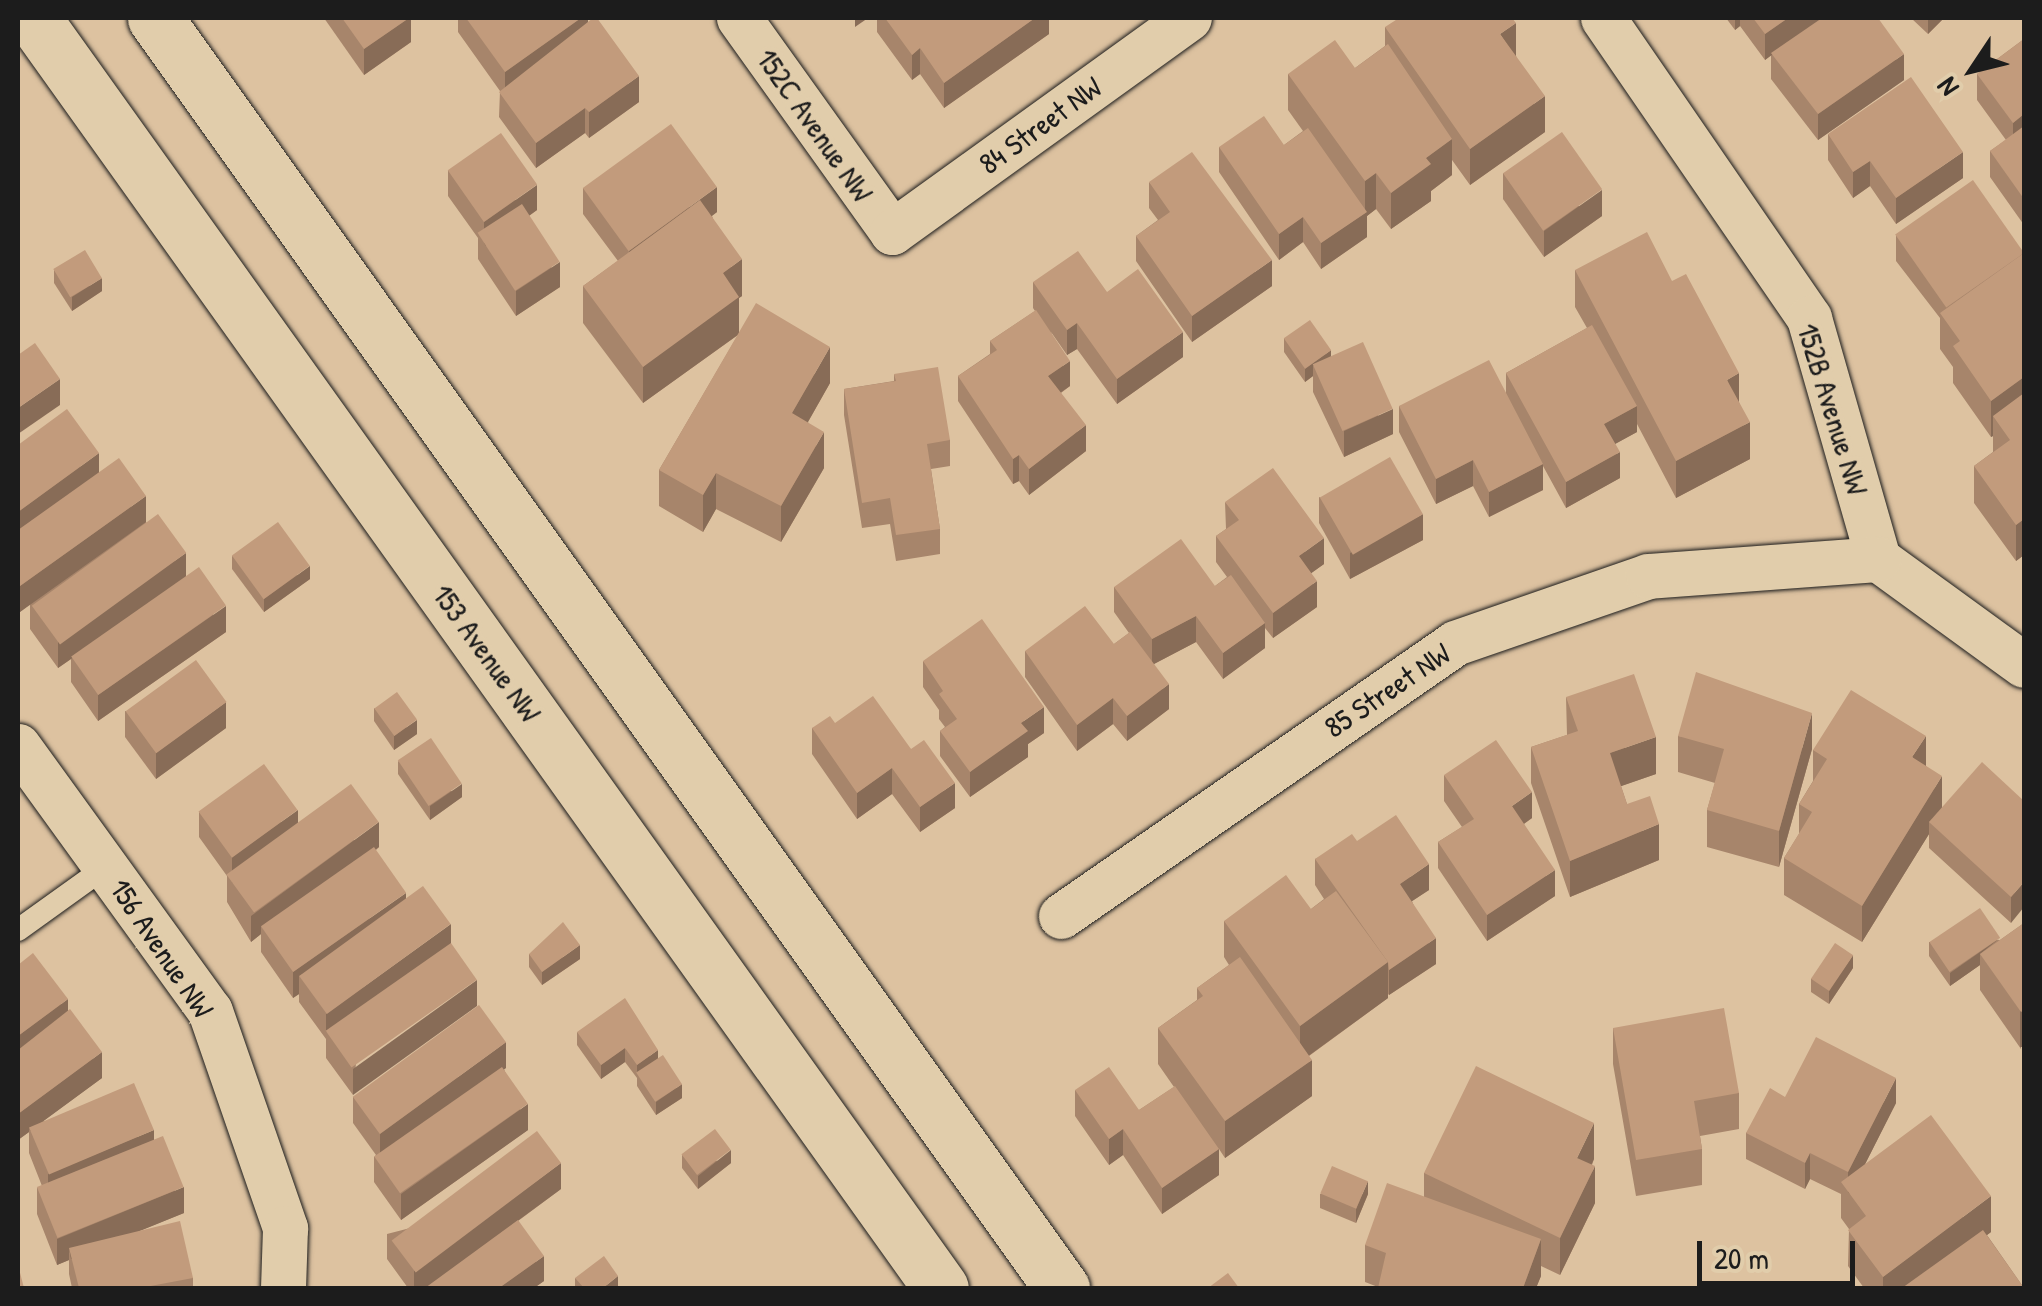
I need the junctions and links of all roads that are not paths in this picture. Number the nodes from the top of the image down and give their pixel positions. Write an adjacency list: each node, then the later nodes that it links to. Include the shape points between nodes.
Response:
1 (33, 18): 16 (main road, 153 Avenue NW)
2 (155, 18): 7 (main road)
3 (180, 18): 7 (main road)
4 (739, 18): 8 (street, 152C Avenue NW)
5 (1189, 18): 8 (street, 84 Street NW)
6 (1603, 18): 9 (street, 152B Avenue NW, via 1809,318)
7 (230, 123): 17 (main road)
8 (892, 232)
9 (1878, 560): 10 (street); 13 (street, 85 Street NW, via 1648,576 1455,643)
10 (2024, 664)
11 (18, 746): 12 (street, 156 Avenue NW)
12 (107, 866): 14 (lane); 15 (street, 156 Avenue NW, via 210,1011 285,1228)
13 (1061, 916)
14 (18, 930)
15 (283, 1288)
16 (941, 1288)
17 (1062, 1288)

